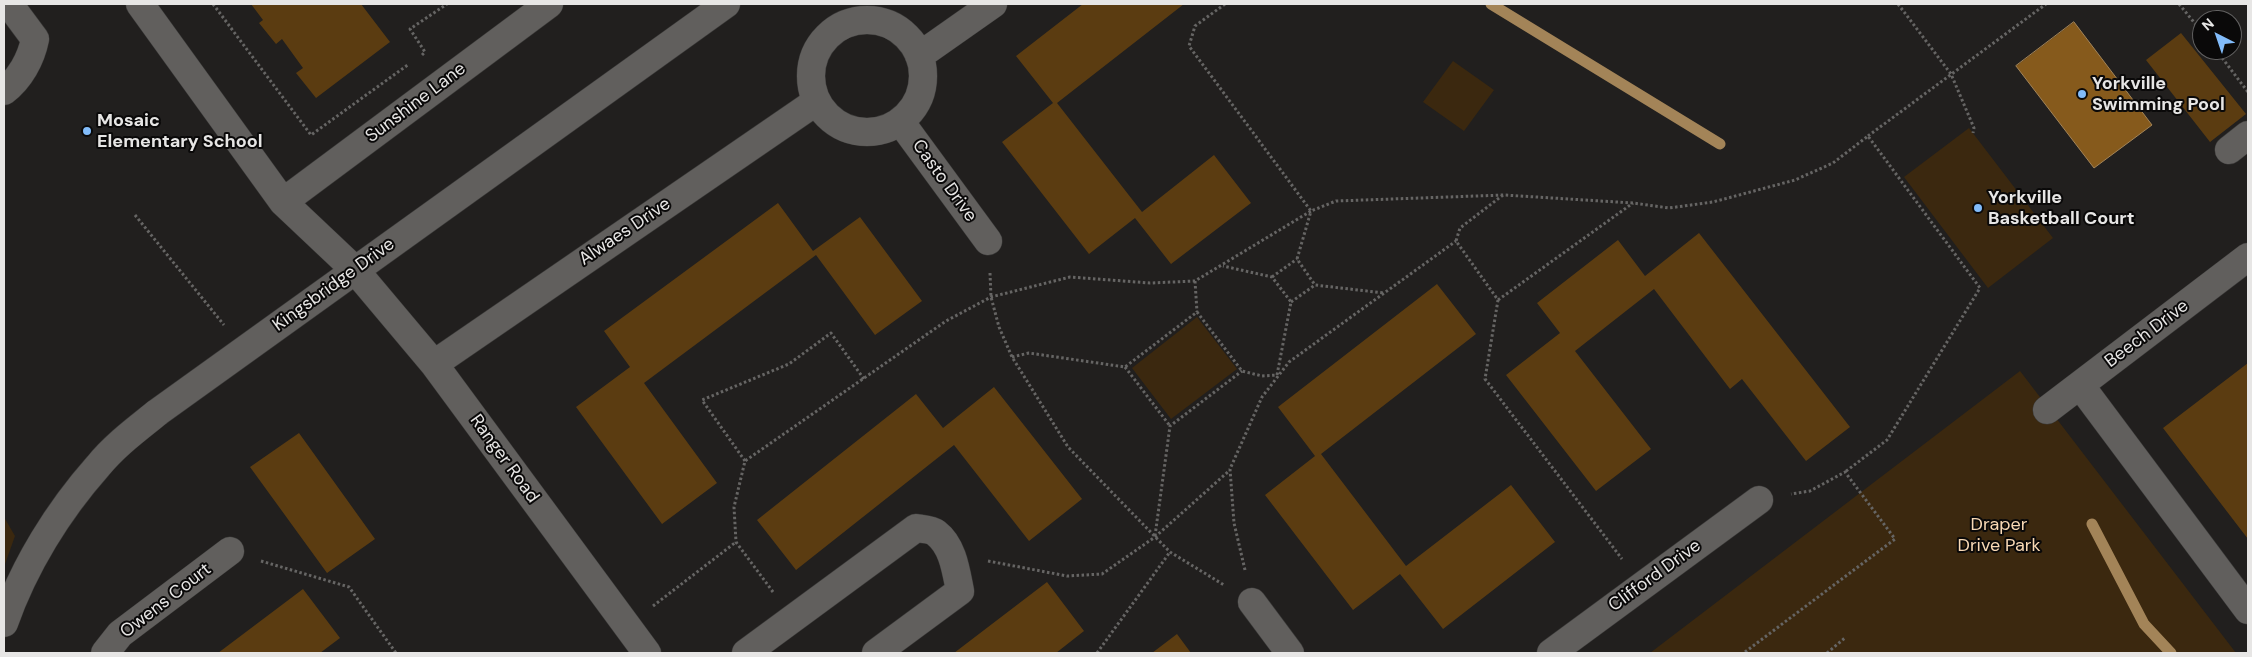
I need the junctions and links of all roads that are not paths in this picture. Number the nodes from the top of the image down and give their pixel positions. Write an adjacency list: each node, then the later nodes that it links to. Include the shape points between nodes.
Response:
1 (9, 4): 7 (street, via 36,39 32,53 12,85)
2 (140, 4): 10 (street, Ranger Road)
3 (549, 4): 10 (street, Sunshine Lane)
4 (726, 4): 13 (street, Kingsbridge Drive)
5 (993, 4): 6 (street)
6 (919, 56): 8 (street, via 913,43 897,28 876,20 854,21 834,30 820,46 812,67 812,88); 9 (street, via 923,85 916,105)
7 (4, 91)
8 (817, 101): 9 (street, via 838,124 858,131 880,131); 14 (street, Alwaes Drive)
9 (900, 121): 11 (street, Casto Drive)
10 (283, 202): 13 (street, Ranger Road)
11 (988, 240)
12 (2248, 257): 15 (street, Beech Drive)
13 (355, 270): 14 (street, Ranger Road); 21 (street, Kingsbridge Drive, via 158,412 98,465 69,501 38,551 13,597)
14 (434, 364): 23 (street, Ranger Road)
15 (2080, 385): 16 (street, Beech Drive); 20 (street)
16 (2046, 410)
17 (1759, 500): 27 (street, Clifford Drive)
18 (230, 551): 22 (street, Owens Court, via 120,634)
19 (1252, 602): 26 (street)
20 (2248, 610)
21 (4, 623)
22 (105, 653)
23 (647, 653)
24 (746, 653): 25 (street, via 916,528 935,531 948,546 960,591)
25 (876, 653)
26 (1290, 653)
27 (1551, 653)

